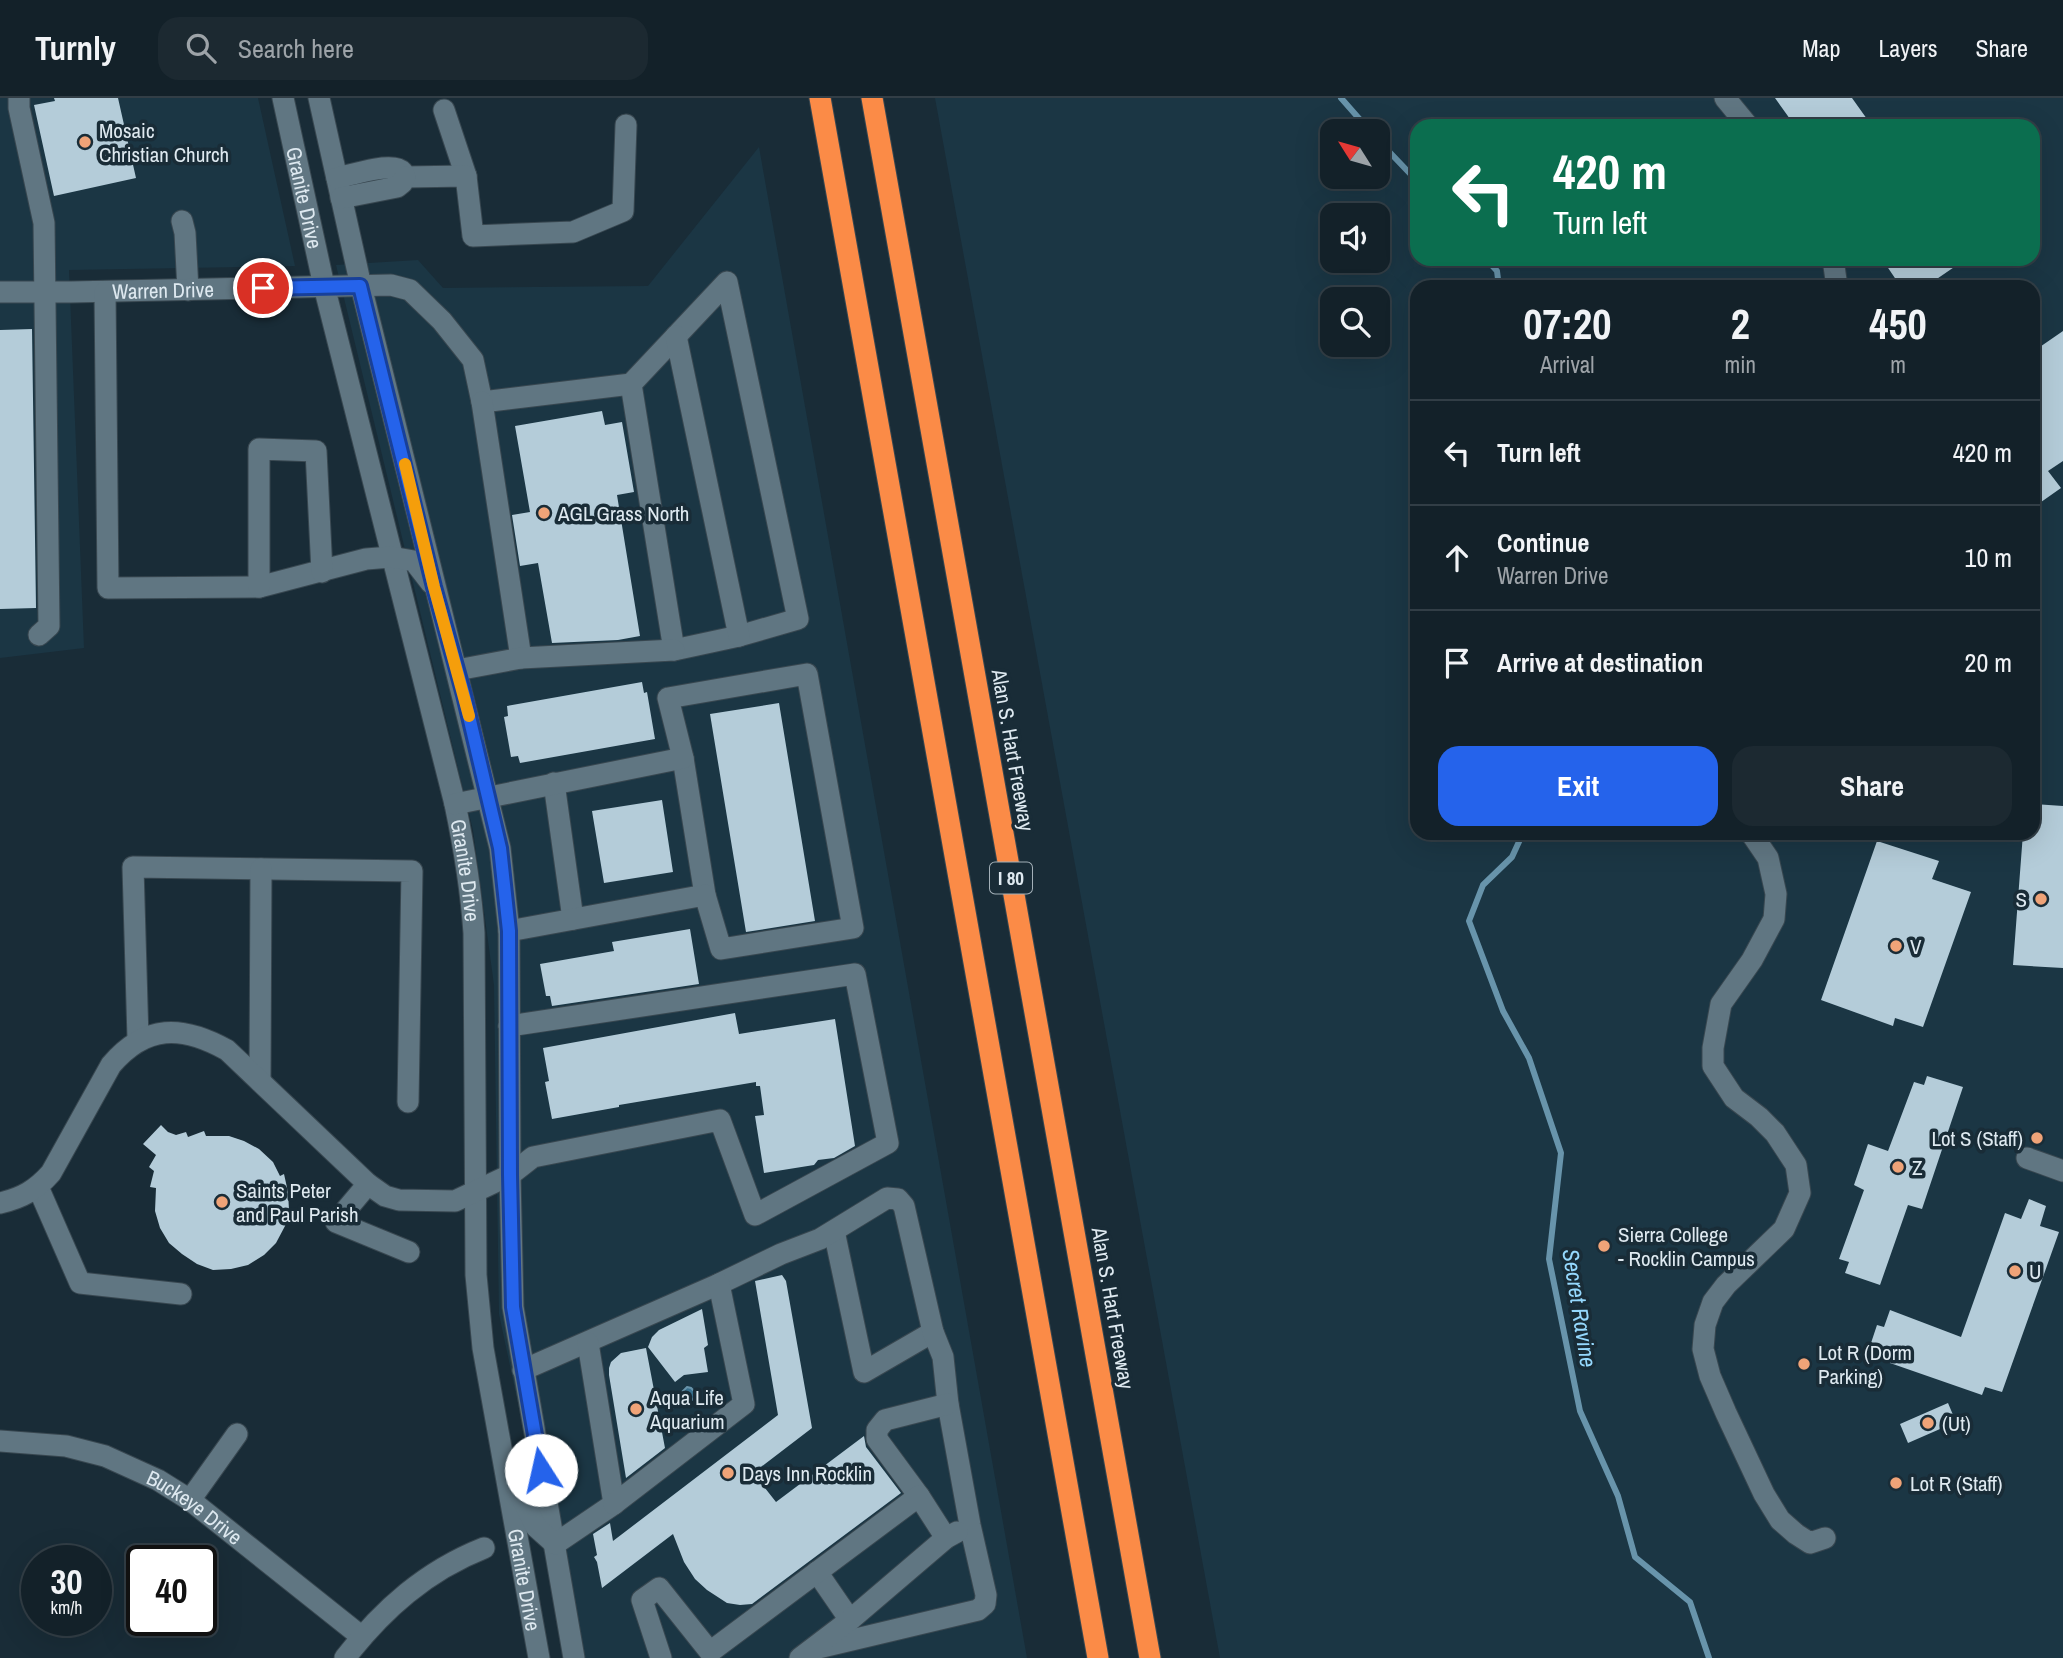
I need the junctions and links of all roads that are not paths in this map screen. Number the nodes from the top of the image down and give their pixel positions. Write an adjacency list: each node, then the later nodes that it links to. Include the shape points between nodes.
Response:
1 (19, 98): 17 (street, via 44,223)
2 (283, 98): 13 (street, Granite Drive)
3 (319, 98): 11 (street, Granite Drive)
4 (820, 98): 79 (highway, I 80)
5 (872, 98): 80 (highway, Alan S. Hart Freeway / I 80)
6 (1725, 98): 8 (street)
7 (444, 110): 10 (street)
8 (1742, 119)
9 (626, 125): 10 (street, via 623,211 573,232 473,236)
10 (466, 176): 11 (street, via 405,177 397,187)
11 (339, 188): 14 (street, Granite Drive)
12 (182, 221): 15 (street)
13 (324, 286): 14 (street, Warren Drive); 15 (street, Warren Drive); 22 (street, Granite Drive)
14 (360, 286): 21 (street, Warren Drive, via 410,290 473,360); 25 (street, Granite Drive)
15 (188, 290): 18 (street, Warren Drive)
16 (0, 292): 17 (street, Warren Drive)
17 (44, 292): 18 (street, Warren Drive); 26 (street, via 49,626)
18 (105, 292): 24 (street, via 108,588)
19 (676, 336): 20 (street); 27 (street); 27 (street, via 727,282 798,619)
20 (631, 384): 21 (street); 28 (street)
21 (482, 402): 29 (street, Warren Drive)
22 (391, 557): 23 (street); 25 (street, via 414,561); 34 (street, Granite Drive)
23 (322, 572): 24 (street); 24 (street, via 316,451 259,449)
24 (259, 587)
25 (434, 587): 30 (street, Granite Drive)
26 (40, 635)
27 (739, 636): 28 (street)
28 (674, 650): 29 (street)
29 (521, 658): 30 (street)
30 (457, 670): 33 (street, Granite Drive)
31 (683, 758): 32 (street); 37 (street); 37 (street, via 668,698 807,674 853,928 720,949)
32 (554, 783): 33 (street); 38 (street)
33 (488, 796): 34 (street); 39 (street, Granite Drive, via 500,848)
34 (454, 804): 49 (street, Granite Drive, via 466,856 474,933)
35 (1756, 840): 67 (street, via 1768,858 1776,894 1774,919 1721,1004 1713,1066 1734,1098 1775,1133 1796,1165 1800,1193 1784,1229 1713,1302 1703,1349 1726,1413 1780,1520 1810,1543)
36 (261, 869): 41 (street, via 133,867); 42 (street); 43 (street, via 412,871)
37 (705, 895): 38 (street)
38 (573, 919): 39 (street)
39 (509, 931): 40 (street, Granite Drive)
40 (509, 1026): 46 (street, Granite Drive); 46 (street, via 855,974 888,1143 755,1214 720,1119 533,1157)
41 (138, 1039): 42 (street, via 191,1034 227,1050); 48 (street, via 111,1065 63,1154)
42 (260, 1081): 47 (street)
43 (408, 1102)
44 (2027, 1158): 45 (street)
45 (2063, 1171)
46 (510, 1175): 49 (street); 57 (street, Granite Drive, via 513,1307)
47 (368, 1184): 49 (street, via 400,1200 455,1201); 52 (street, via 336,1222)
48 (38, 1187): 50 (street); 54 (street, via 80,1283)
49 (476, 1192): 61 (street, Granite Drive, via 476,1275 483,1348)
50 (0, 1203)
51 (834, 1231): 53 (street); 55 (street, via 887,1198 898,1199 905,1206); 55 (street, via 864,1372)
52 (409, 1252)
53 (719, 1284): 56 (street); 64 (street, via 744,1404)
54 (181, 1294)
55 (933, 1332): 58 (street, via 943,1357)
56 (588, 1343): 57 (street); 64 (street)
57 (523, 1370): 68 (street, Granite Drive)
58 (948, 1404): 62 (street, via 886,1420 877,1430 877,1439); 65 (street)
59 (237, 1434): 63 (street)
60 (0, 1441): 63 (street, Buckeye Drive, via 66,1446 105,1456 159,1480)
61 (504, 1464): 68 (street, via 536,1527); 76 (street, Granite Drive)
62 (919, 1496): 66 (street); 70 (street)
63 (190, 1500): 72 (street, Buckeye Drive)
64 (614, 1504): 68 (street)
65 (970, 1525): 66 (street); 74 (street, via 986,1595 978,1610)
66 (946, 1538): 71 (street)
67 (1825, 1538)
68 (555, 1544): 77 (street, Granite Drive)
69 (484, 1548): 72 (street, via 420,1582)
70 (817, 1572): 71 (street); 73 (street)
71 (850, 1619): 74 (street)
72 (362, 1637): 75 (street)
73 (706, 1655): 78 (street, via 659,1588 642,1600)
74 (808, 1655)
75 (345, 1658)
76 (539, 1658)
77 (574, 1658)
78 (661, 1658)
79 (1098, 1658)
80 (1150, 1658)

